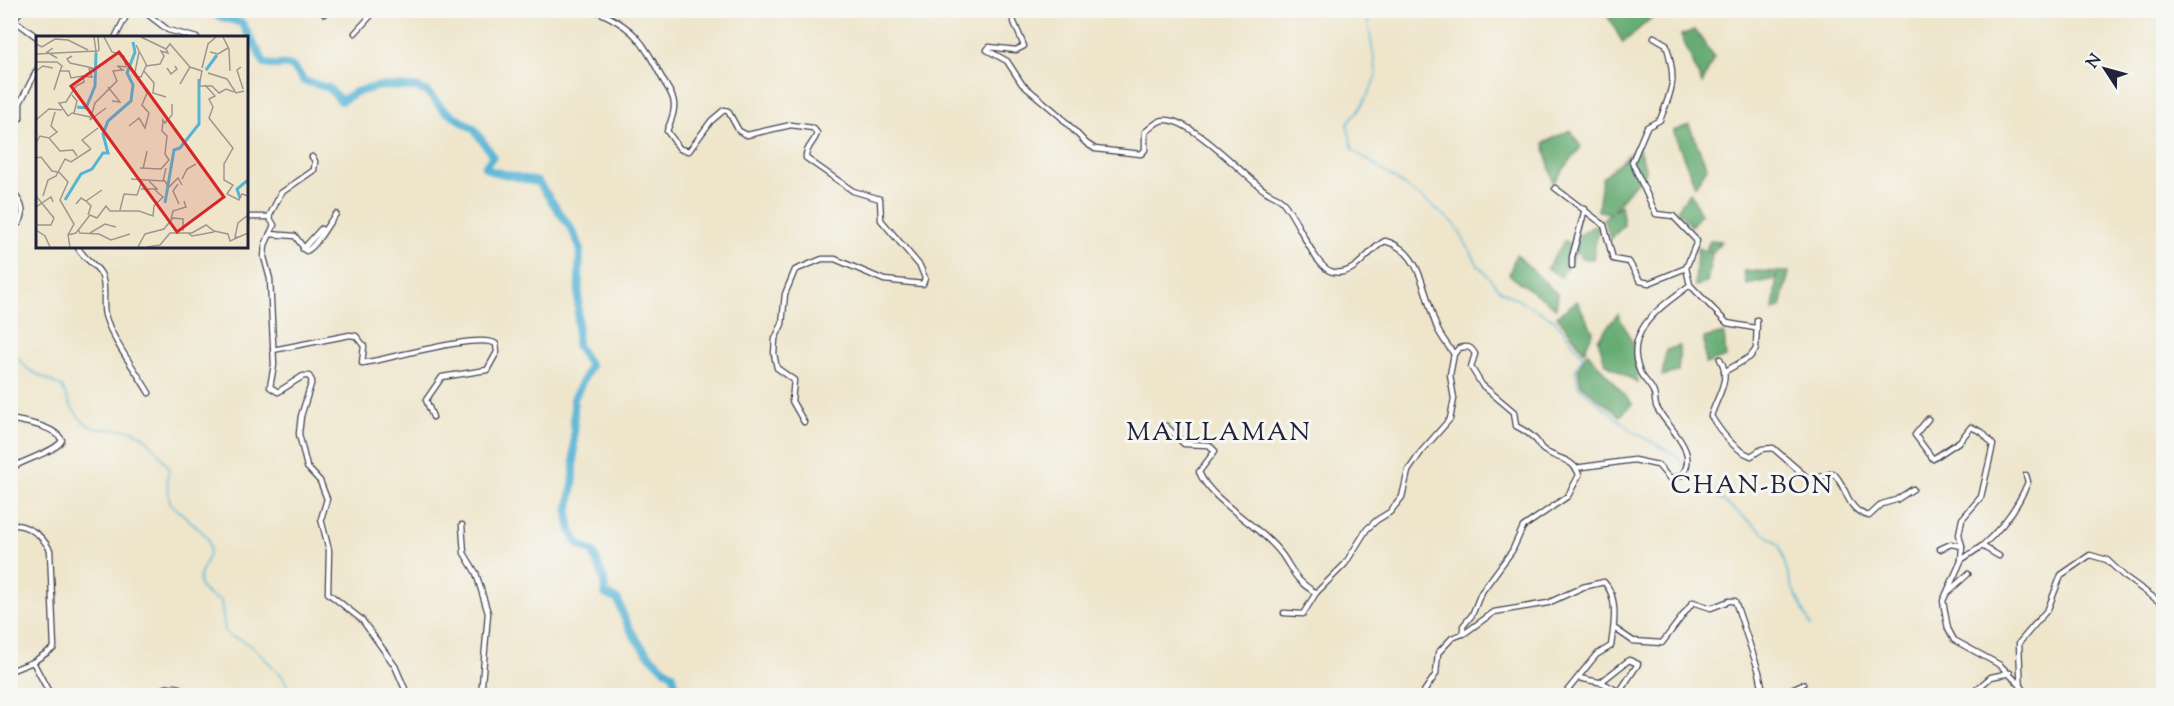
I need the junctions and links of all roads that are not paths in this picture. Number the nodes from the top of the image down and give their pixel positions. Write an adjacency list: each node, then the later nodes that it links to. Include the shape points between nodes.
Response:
1 (22, 10): 7 (street)
2 (129, 10): 9 (street)
3 (142, 10): 10 (street, via 168,30)
4 (376, 10): 8 (street)
5 (594, 10): 40 (street, via 627,28 653,57 675,101 667,131 680,149 688,151 724,110 739,131 747,135 791,125 813,128 816,137 806,158 853,191 880,199 881,220 920,266 924,284 884,280 835,259 822,259 795,270 785,294 783,324 775,339 774,354 777,368 794,380 792,401)
6 (1009, 10): 33 (street, via 1024,46 1016,50 988,46 987,50 1007,61 1022,84 1086,143 1095,149 1141,154 1145,150 1145,132 1166,119 1187,128 1227,156 1280,200 1326,269 1349,271 1373,248 1385,241 1394,243 1418,270 1437,328)
7 (12, 21): 11 (street)
8 (355, 33)
9 (116, 36)
10 (190, 36)
11 (36, 37)
12 (1654, 37): 28 (street, via 1666,44 1674,88 1660,120 1647,127 1632,162 1656,214 1673,216 1697,241)
13 (36, 72): 14 (street, via 20,103)
14 (20, 118)
15 (312, 158): 20 (street, via 314,170 281,193)
16 (10, 187): 22 (street, via 22,205)
17 (1555, 188): 18 (street)
18 (1585, 209): 27 (street); 28 (street, via 1605,225 1613,259 1629,262 1640,281 1649,283)
19 (336, 214): 26 (street, via 315,246 306,252)
20 (269, 216): 21 (street); 24 (street, via 274,225)
21 (248, 217)
22 (19, 223)
23 (322, 228): 26 (street)
24 (270, 234): 26 (street, via 295,236); 32 (street, via 264,257 270,279)
25 (78, 248): 36 (street, via 82,257 100,272 106,317)
26 (303, 249)
27 (1572, 266)
28 (1686, 268): 29 (street)
29 (1690, 285): 31 (street, via 1727,323); 42 (street, via 1649,317 1636,344 1640,372 1655,393 1656,406 1686,452 1685,471 1670,479 1658,465 1634,460)
30 (1757, 320): 31 (street)
31 (1755, 328): 35 (street, via 1756,349)
32 (273, 350): 37 (street, via 350,335 364,346 362,363 472,342 491,340 496,344 487,370 442,378 426,400); 72 (street, via 273,391 285,389 303,376 312,381 299,434 306,466 320,482 327,499 321,519 329,550 328,593 362,620 395,666)
33 (1454, 354): 42 (street, via 1459,348 1472,349 1475,354 1471,367 1482,385 1514,412 1516,426 1538,441 1547,453 1561,456); 54 (street, via 1449,375 1454,399 1450,419 1408,471 1402,497 1367,529 1345,564)
34 (1719, 359): 35 (street)
35 (1724, 372): 45 (street, via 1725,382 1712,416 1727,438 1746,454 1751,456 1773,448 1810,480 1833,472 1848,501 1869,516 1882,504)
36 (149, 393)
37 (433, 417)
38 (1928, 418): 48 (street, via 1914,433 1933,459 1960,441 1971,427 1982,432 1993,445 1981,497 1962,519)
39 (10, 419): 43 (street, via 45,428 62,440 56,448)
40 (804, 422)
41 (1166, 426): 54 (street, via 1184,444 1209,445 1215,451 1199,472 1205,487 1247,520 1283,556 1292,574)
42 (1575, 468): 59 (street, via 1579,476 1568,496 1523,527 1512,551 1481,593)
43 (10, 469)
44 (2026, 475): 49 (street, via 2028,482 2018,503)
45 (1913, 489)
46 (10, 524): 60 (street, via 33,531 50,550 54,648)
47 (462, 525): 73 (street, via 464,553 476,573 488,613)
48 (1962, 546): 50 (street, via 1951,544); 52 (street)
49 (1982, 546): 51 (street); 52 (street)
50 (1940, 549)
51 (1999, 556)
52 (1961, 561): 55 (street)
53 (1968, 574): 55 (street)
54 (1316, 593): 57 (street, via 1303,614)
55 (1946, 593): 62 (street, via 1943,601 1954,640)
56 (2163, 605): 66 (street, via 2107,560 2086,557 2061,575 2048,609 2019,643)
57 (1284, 613)
58 (1614, 628): 59 (street, via 1612,594 1604,582 1548,603 1494,612); 63 (street, via 1611,646 1596,655); 77 (street, via 1633,641 1662,643 1693,602 1711,608 1736,601)
59 (1462, 634): 69 (street, via 1452,638 1438,653 1436,674)
60 (33, 662): 61 (street); 70 (street)
61 (10, 671)
62 (2010, 672): 66 (street); 79 (street, via 1991,677)
63 (1579, 678): 64 (street); 75 (street)
64 (1601, 682): 68 (street); 68 (street, via 1629,660 1638,664)
65 (1803, 684): 78 (street)
66 (2022, 687): 80 (street)
67 (158, 691): 71 (street, via 176,687)
68 (1620, 691): 76 (street)
69 (1424, 693): 74 (street)
70 (51, 696)
71 (187, 696)
72 (408, 696)
73 (481, 696)
74 (1431, 696)
75 (1563, 696)
76 (1627, 696)
77 (1764, 696)
78 (1775, 696)
79 (1969, 696)
80 (2021, 696)

